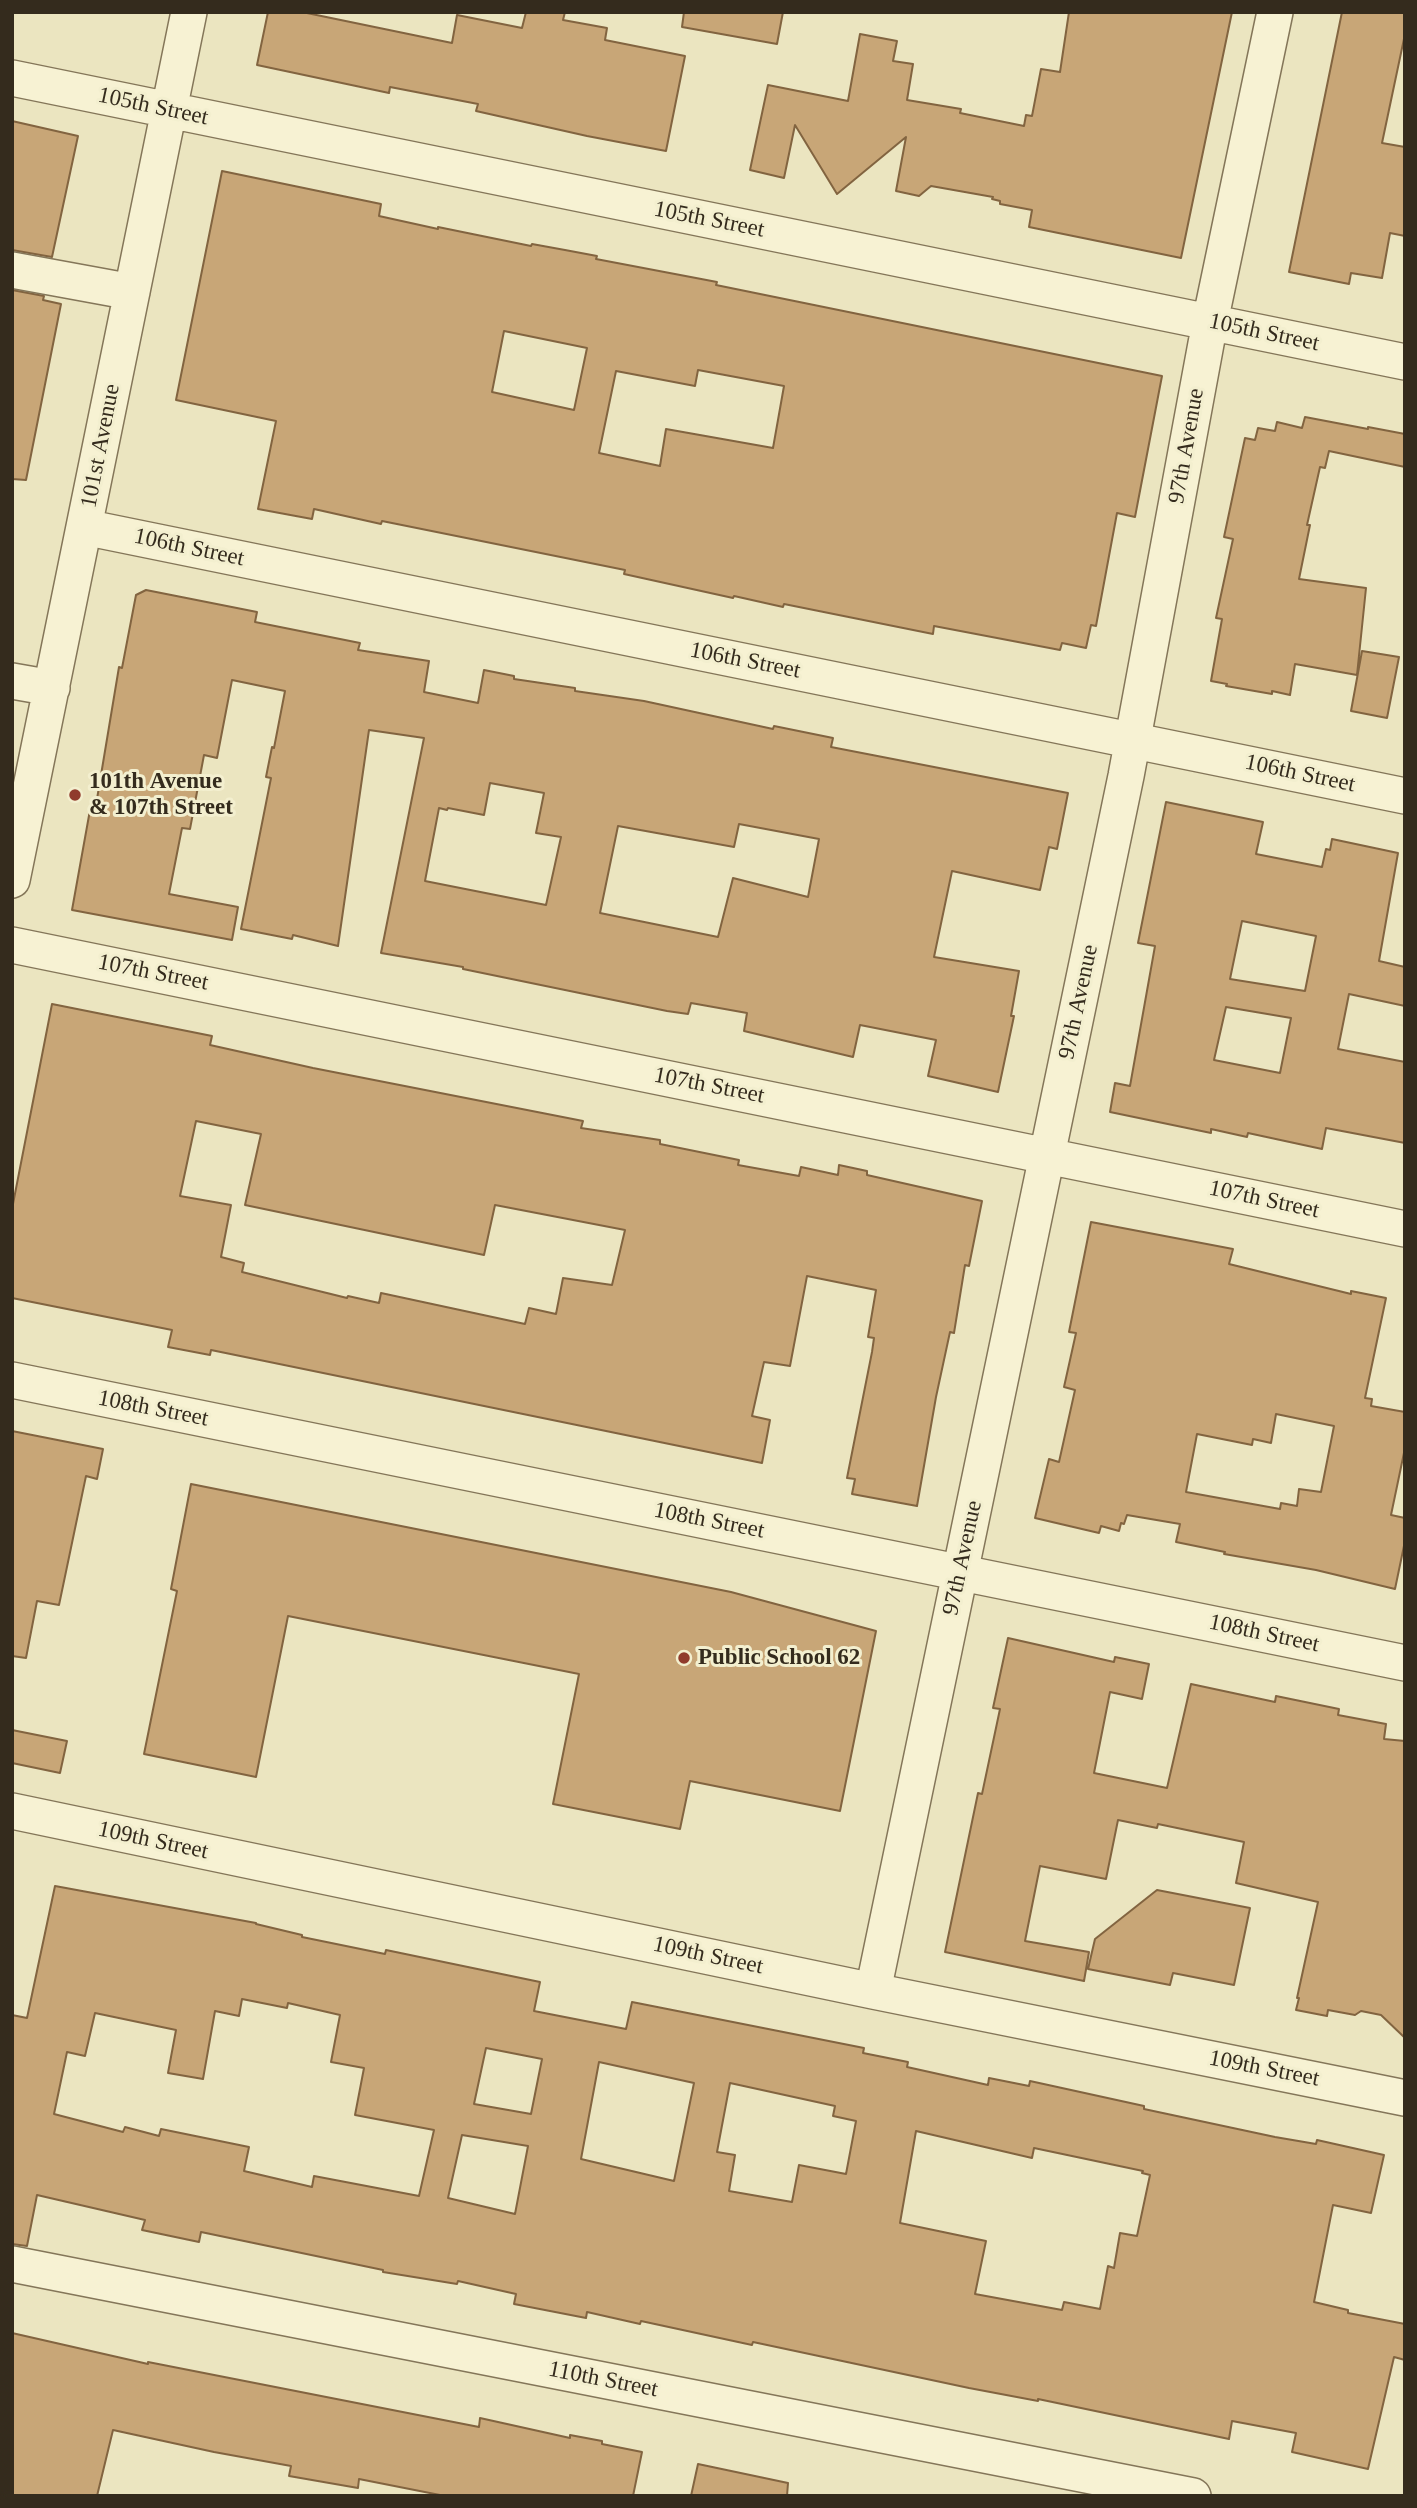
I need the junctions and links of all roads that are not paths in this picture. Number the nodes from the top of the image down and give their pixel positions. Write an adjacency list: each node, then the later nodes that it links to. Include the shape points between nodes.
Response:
1 (189, 12): 4 (street, 101st Avenue)
2 (1275, 12): 7 (street, 97th Avenue)
3 (12, 78): 4 (street, 105th Street)
4 (170, 110): 6 (street, 101st Avenue); 7 (street, 105th Street)
5 (12, 270): 6 (street)
6 (132, 292): 9 (street, 101st Avenue)
7 (1210, 322): 8 (street, 105th Street); 12 (street, 97th Avenue)
8 (1405, 362)
9 (85, 527): 11 (street, 101st Avenue); 12 (street, 106th Street)
10 (12, 681): 11 (street)
11 (51, 688): 14 (street, 101st Avenue)
12 (1133, 740): 13 (street, 106th Street); 16 (street, 97th Avenue)
13 (1405, 796)
14 (12, 880)
15 (12, 945): 16 (street, 107th Street)
16 (1047, 1155): 17 (street, 107th Street); 19 (street, 97th Avenue)
17 (1405, 1229)
18 (12, 1380): 19 (street, 108th Street)
19 (960, 1573): 20 (street, 108th Street); 22 (street, 97th Avenue)
20 (1405, 1663)
21 (12, 1811): 22 (street, 109th Street)
22 (873, 1991): 23 (street, 109th Street)
23 (1405, 2098)
24 (12, 2264): 25 (street, 110th Street)
25 (1193, 2496)

